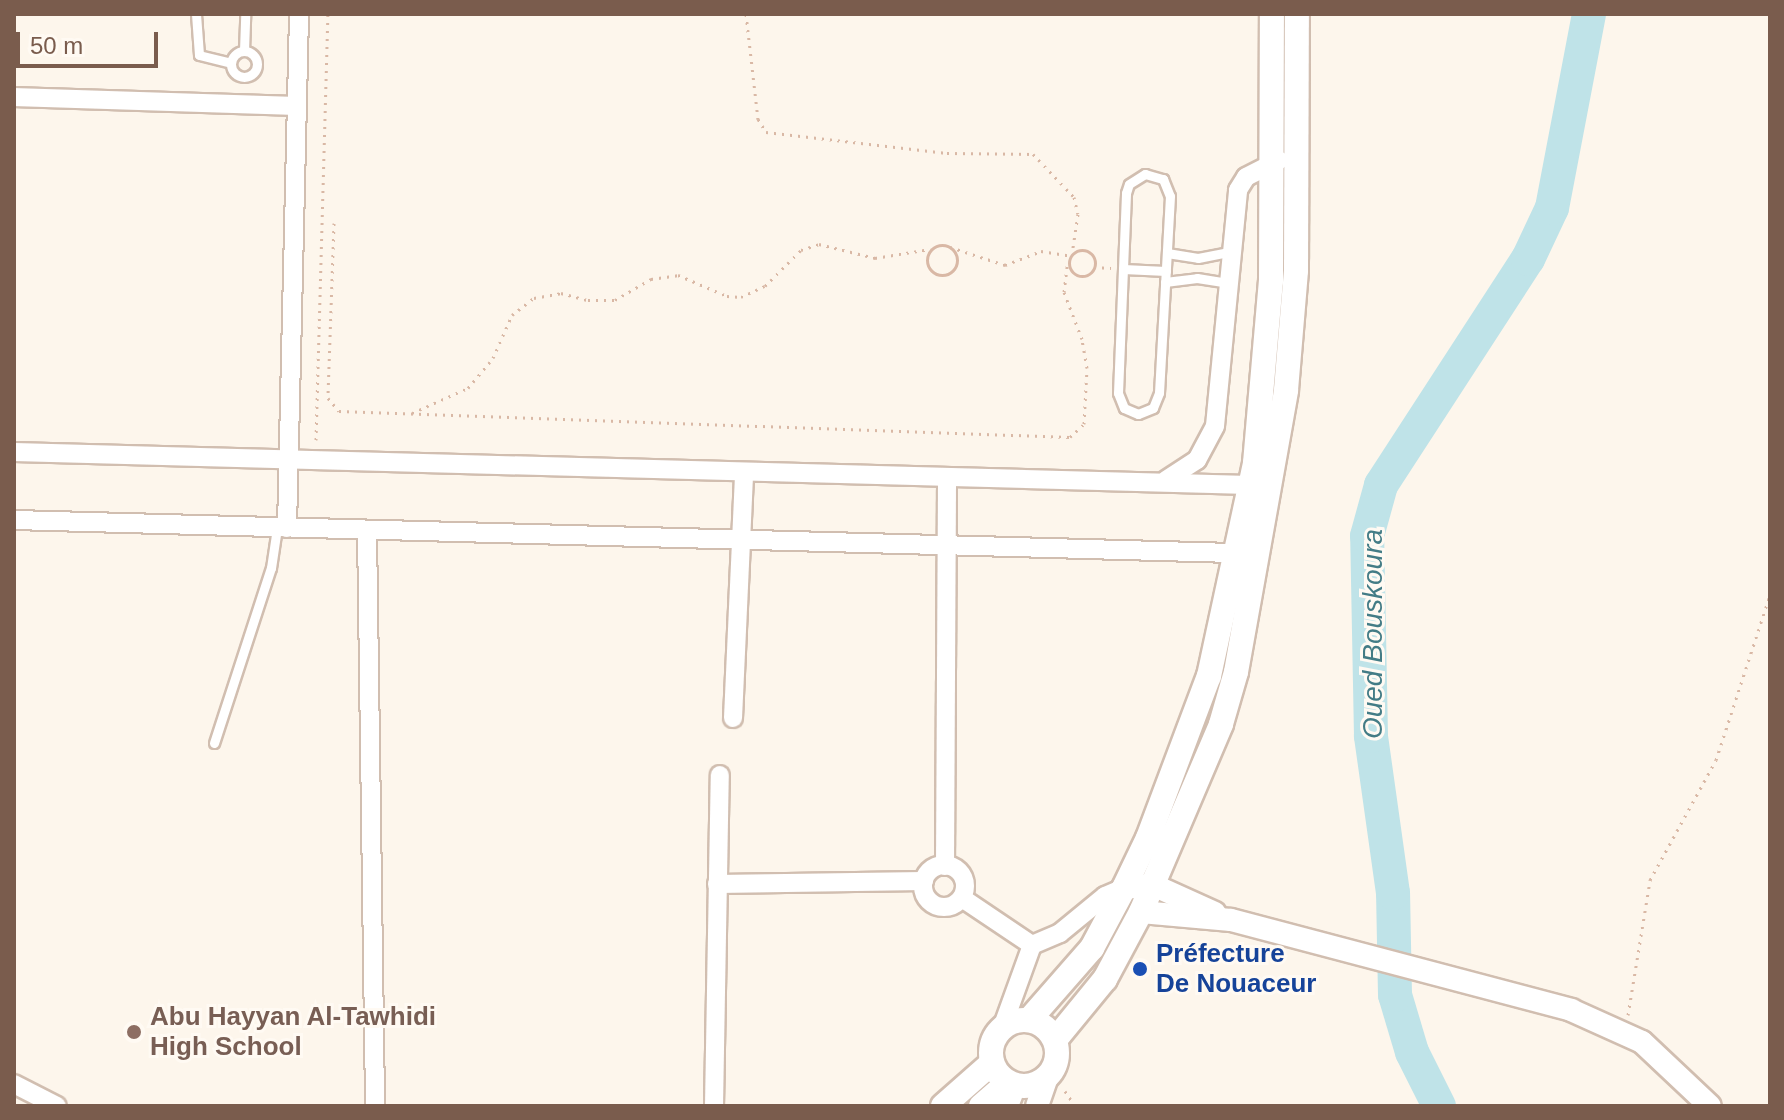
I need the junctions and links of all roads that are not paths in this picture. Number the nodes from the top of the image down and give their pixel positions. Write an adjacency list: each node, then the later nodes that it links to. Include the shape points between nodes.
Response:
1 (196, 14): 7 (lane, via 199,55)
2 (245, 14): 6 (lane)
3 (299, 14): 9 (street)
4 (1272, 14): 11 (main road)
5 (1297, 14): 10 (main road)
6 (244, 51): 7 (lane); 7 (lane, via 256,59 254,73 239,76)
7 (231, 63)
8 (14, 97): 9 (street)
9 (296, 106): 19 (street)
10 (1299, 160): 11 (street); 36 (main road, via 1286,390 1252,602 1221,724)
11 (1273, 161): 12 (street, via 1246,177 1238,190); 23 (main road, via 1271,281)
12 (1230, 252): 13 (lane, via 1198,258); 17 (street)
13 (1167, 253): 14 (lane, via 1168,187 1163,179 1136,177 1126,193); 15 (lane)
14 (1123, 269): 15 (lane); 16 (lane, via 1118,393 1131,412 1146,412 1157,401)
15 (1166, 271): 16 (lane)
16 (1165, 282): 17 (lane, via 1197,278)
17 (1228, 283): 22 (street, via 1211,438 1187,469)
18 (14, 452): 19 (street)
19 (288, 459): 20 (street); 25 (street)
20 (744, 472): 21 (street); 27 (street)
21 (947, 477): 22 (street); 28 (street)
22 (1164, 481): 23 (street)
23 (1250, 485): 29 (main road)
24 (14, 520): 25 (street)
25 (282, 528): 26 (street); 31 (lane)
26 (367, 530): 27 (street); 50 (street)
27 (740, 540): 28 (street); 30 (street)
28 (947, 546): 29 (street); 33 (street)
29 (1236, 553): 37 (main road, via 1195,722)
30 (733, 718)
31 (214, 743)
32 (720, 775): 35 (street)
33 (945, 866): 34 (street, via 932,870); 38 (street, via 963,877)
34 (924, 881): 35 (street); 38 (street, via 925,896 936,906 950,906)
35 (717, 884): 51 (street)
36 (1153, 885): 37 (street); 39 (main road); 40 (street)
37 (1124, 888): 41 (street, via 1105,896 1060,933); 42 (main road, via 1092,948)
38 (962, 898): 41 (street)
39 (1141, 912): 40 (street); 44 (main road, via 1105,979)
40 (1231, 920): 55 (street, via 1527,996 1625,1031)
41 (1032, 945): 43 (street)
42 (1029, 1020): 43 (main road); 44 (main road)
43 (1002, 1028): 45 (main road, via 991,1044)
44 (1055, 1040): 46 (main road, via 1056,1064)
45 (992, 1063): 48 (main road); 52 (main road)
46 (1047, 1077): 48 (main road); 54 (street)
47 (14, 1084): 49 (street)
48 (1010, 1091): 53 (main road)
49 (57, 1106)
50 (375, 1106)
51 (714, 1106)
52 (943, 1106)
53 (981, 1106)
54 (1037, 1106)
55 (1710, 1106)

